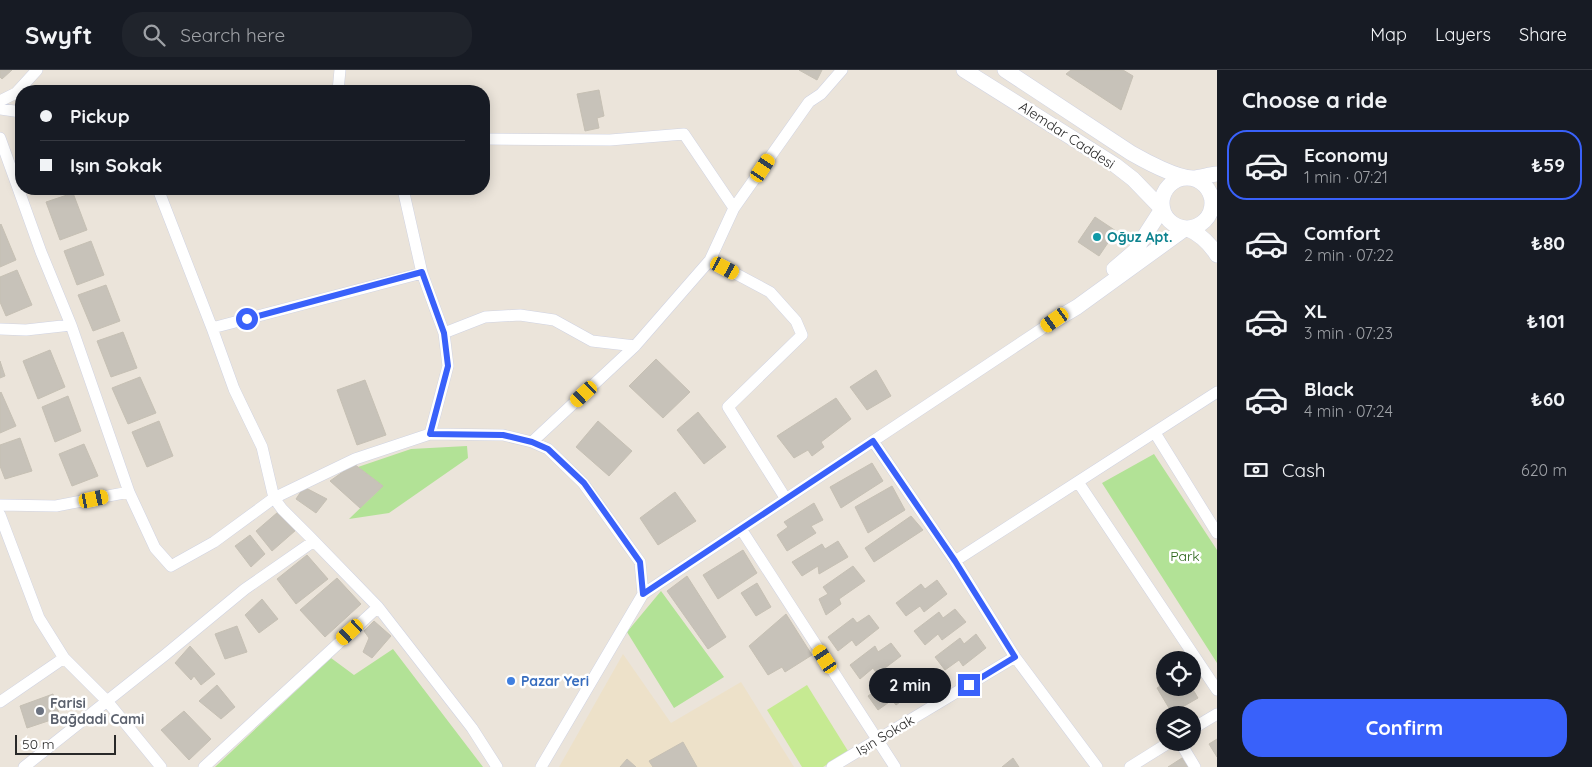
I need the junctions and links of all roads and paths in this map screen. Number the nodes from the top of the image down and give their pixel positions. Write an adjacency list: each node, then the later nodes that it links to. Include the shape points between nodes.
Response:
1 (37, 70): 6 (street)
2 (340, 70): 7 (street)
3 (842, 70): 21 (street, via 821,94 809,102)
4 (964, 70): 22 (main road, Alemdar Caddesi, via 1115,165)
5 (1005, 70): 15 (main road, Alemdar Caddesi, via 1131,153)
6 (23, 85)
7 (339, 85)
8 (15, 94): 9 (street)
9 (0, 102)
10 (0, 109): 11 (street)
11 (15, 111)
12 (0, 138): 16 (street)
13 (490, 139): 21 (street, via 610,140 684,134)
14 (1217, 174): 15 (main road, Alemdar Caddesi)
15 (1192, 178): 20 (main road, via 1206,187); 22 (main road, via 1176,180 1169,185 1164,192)
16 (15, 180)
17 (20, 195): 29 (street)
18 (160, 195): 30 (street)
19 (404, 195): 26 (street)
20 (1215, 206): 23 (main road, via 1201,223)
21 (734, 208): 25 (street)
22 (1162, 208): 23 (main road, via 1169,220); 27 (main road, via 1135,251 1095,285)
23 (1186, 228): 24 (main road, via 1203,237); 27 (main road)
24 (1217, 255)
25 (710, 260): 33 (street); 42 (street, via 770,292 796,321 802,335 728,407)
26 (422, 272): 30 (street); 32 (street)
27 (1077, 308): 28 (main road)
28 (1055, 320): 37 (street)
29 (71, 325): 31 (street); 40 (street)
30 (212, 328): 41 (street, via 234,389 262,447)
31 (0, 329)
32 (444, 333): 33 (street, via 485,318 520,315 554,320 592,341); 36 (street, via 448,366)
33 (635, 346): 38 (street)
34 (1217, 392): 35 (street)
35 (1155, 433): 39 (street); 46 (street)
36 (430, 434): 38 (street, via 503,435); 41 (street, via 356,459)
37 (873, 441): 42 (street); 48 (street)
38 (532, 442): 49 (street, via 548,449 584,483 640,562)
39 (1078, 482): 48 (street); 53 (street)
40 (129, 492): 41 (street, via 155,548 171,566 214,542); 43 (street, via 56,506)
41 (274, 498): 47 (street)
42 (786, 499): 45 (street)
43 (0, 505)
44 (0, 515): 52 (street, via 40,618)
45 (741, 529): 49 (street); 58 (street)
46 (1217, 533)
47 (314, 541): 50 (street); 54 (street, via 245,589)
48 (955, 561): 51 (street)
49 (643, 594): 65 (street)
50 (378, 607): 63 (street); 64 (street, via 472,728)
51 (1015, 657): 58 (street, Işın Sokak); 68 (street)
52 (64, 658): 54 (street); 55 (street)
53 (1217, 690)
54 (107, 701): 61 (street); 62 (street)
55 (0, 702)
56 (1217, 714): 57 (street)
57 (1201, 724)
58 (878, 740): 66 (street, Işın Sokak); 67 (street)
59 (1156, 751): 69 (street)
60 (1185, 751): 70 (street)
61 (24, 767)
62 (161, 767)
63 (204, 767)
64 (497, 767)
65 (541, 767)
66 (832, 767)
67 (895, 767)
68 (1097, 767)
69 (1130, 767)
70 (1195, 767)

